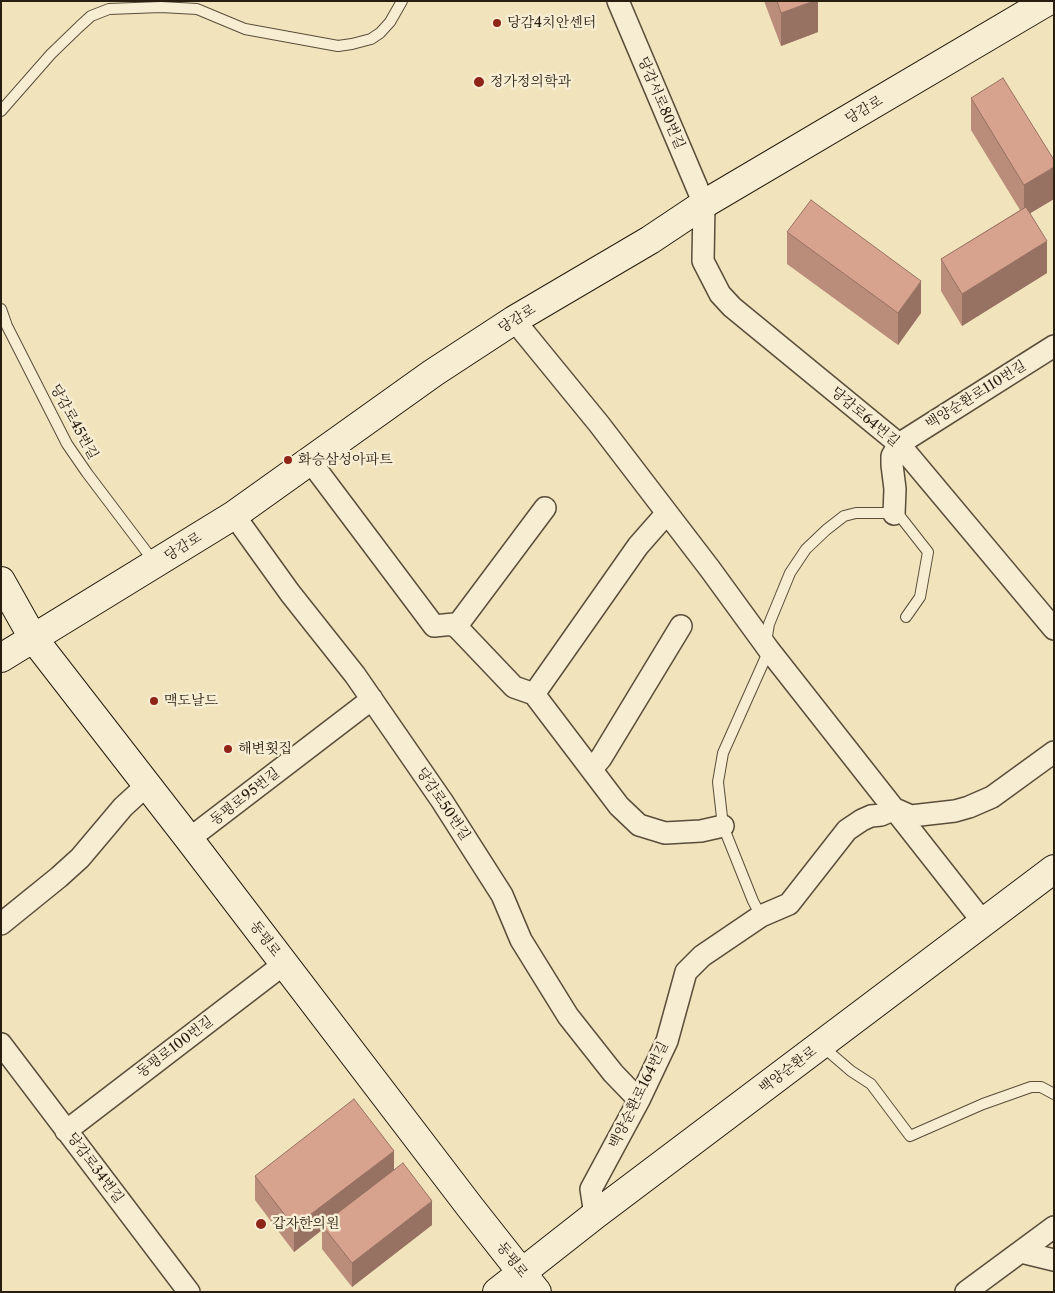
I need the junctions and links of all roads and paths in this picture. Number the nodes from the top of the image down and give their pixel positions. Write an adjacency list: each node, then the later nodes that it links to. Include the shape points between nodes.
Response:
1 (402, 1): 4 (lane, via 380,33 371,39 338,46 244,28 197,9 109,9 91,16 80,26)
2 (618, 1): 5 (street, 당감서로80번길)
3 (1048, 1): 5 (main road, 당감로)
4 (1, 111)
5 (704, 204): 7 (main road, 당감로, via 650,240); 9 (street, 당감로64번길, via 702,262 720,294)
6 (1, 309): 15 (lane, 당감로45번길, via 67,444)
7 (514, 320): 10 (main road, 당감로); 12 (street)
8 (1054, 346): 9 (street, 백양순환로110번길)
9 (899, 444): 13 (street, via 892,456); 20 (street, 당감로64번길)
10 (310, 461): 14 (main road, 당감로); 19 (street, via 434,626 454,624)
11 (545, 508): 19 (street)
12 (667, 513): 22 (street); 24 (street, via 638,546)
13 (894, 514): 17 (lane, via 899,515 928,552 920,598); 22 (lane, via 848,514 806,549 790,573 769,624)
14 (234, 515): 15 (main road, 당감로); 25 (street, 당감로50번길)
15 (156, 564): 21 (main road, 당감로)
16 (1, 581): 21 (main road, 동평로)
17 (906, 617)
18 (681, 626): 27 (street)
19 (456, 627): 24 (street, via 514,687)
20 (1054, 629)
21 (33, 638): 23 (main road, 당감로); 28 (main road, 동평로)
22 (769, 650): 29 (street); 30 (lane, via 720,762 718,782)
23 (1, 658)
24 (534, 694): 27 (street)
25 (372, 699): 31 (street, 동평로95번길); 40 (street, 당감로50번길, via 502,895 521,940 568,1016)
26 (1054, 752): 29 (street, via 992,797 969,807 911,816)
27 (592, 769): 30 (street, via 619,806 639,825 665,833 701,832)
28 (147, 785): 31 (main road, 동평로); 35 (street, via 123,806 80,858)
29 (895, 809): 33 (street, 백양순환로164번길, via 871,816 847,830 788,904); 34 (street)
30 (723, 826): 33 (lane)
31 (189, 839): 36 (main road, 동평로)
32 (1054, 869): 34 (main road, 백양순환로)
33 (761, 916): 40 (street, 백양순환로164번길, via 702,956 686,972 667,1041)
34 (983, 922): 38 (main road, 백양순환로)
35 (1, 924)
36 (284, 964): 41 (street, 동평로100번길); 46 (main road, 동평로)
37 (1, 1044): 41 (street, 당감로34번길)
38 (822, 1045): 39 (lane, via 871,1084 910,1136 982,1104 1031,1087 1041,1087); 42 (main road, 백양순환로)
39 (1054, 1094)
40 (639, 1100): 42 (street, 백양순환로164번길, via 591,1189)
41 (66, 1130): 47 (street, 당감로34번길)
42 (595, 1215): 46 (main road, 백양순환로)
43 (1054, 1227): 44 (street)
44 (1021, 1252): 45 (street); 49 (street)
45 (1054, 1260)
46 (530, 1282): 48 (main road, 백양순환로)
47 (189, 1292)
48 (497, 1292)
49 (966, 1292)

